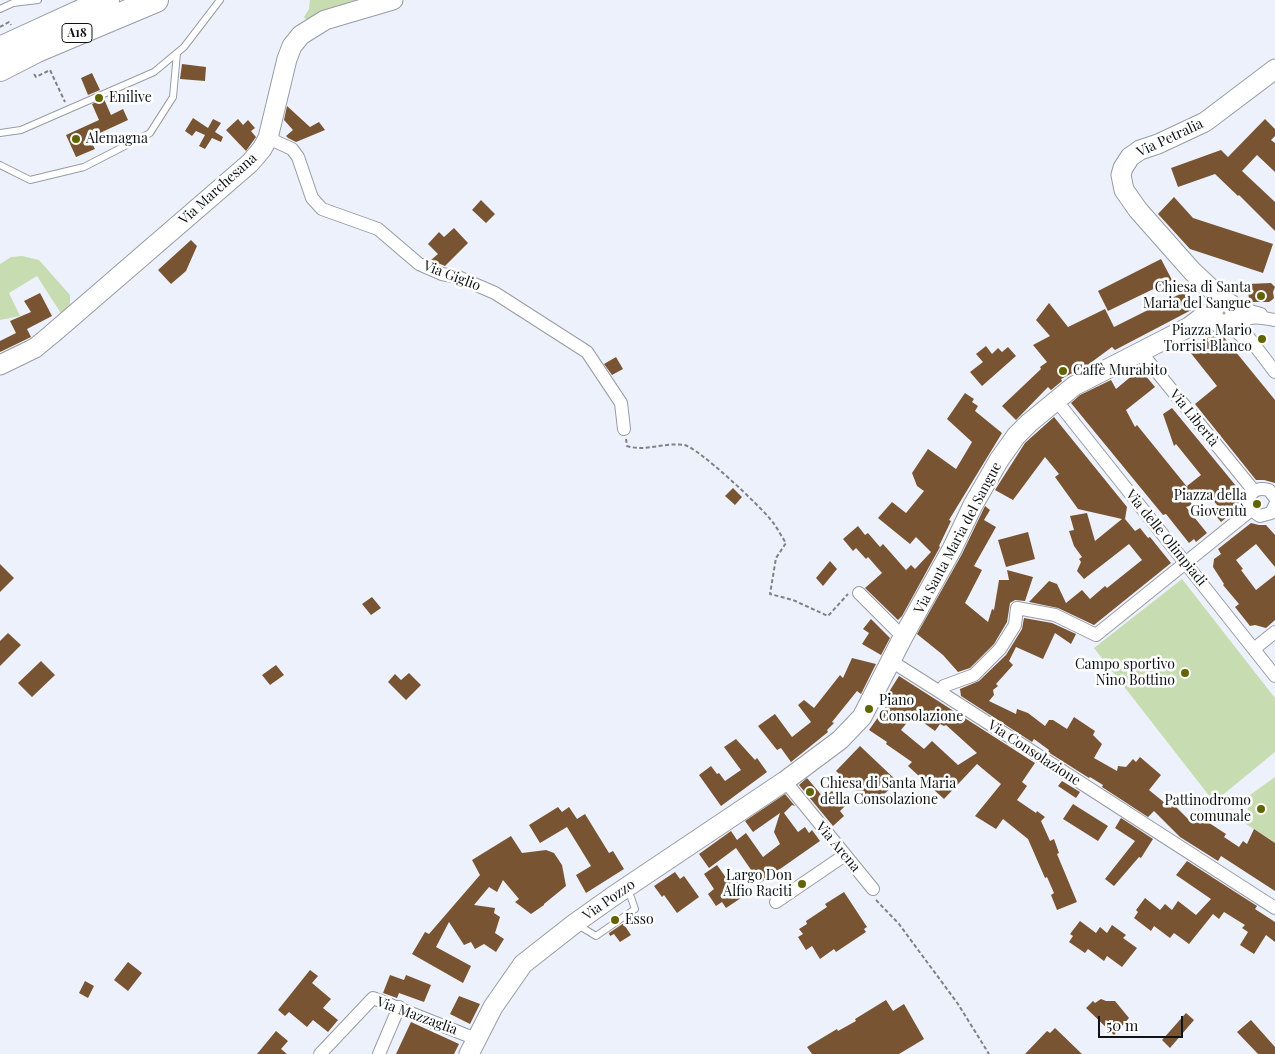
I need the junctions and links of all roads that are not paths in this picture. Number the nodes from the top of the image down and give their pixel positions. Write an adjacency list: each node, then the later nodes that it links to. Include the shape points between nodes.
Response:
1 (38, 0): 6 (lane, via 13,3)
2 (107, 0): 7 (highway, A18)
3 (156, 0): 9 (highway, A18)
4 (220, 0): 8 (lane)
5 (393, 0): 12 (street, Via Marchesana, via 326,20 301,35 287,59)
6 (0, 10)
7 (0, 49)
8 (177, 53): 11 (lane, via 154,72 21,130); 13 (lane, via 173,97 150,133 84,167 30,180)
9 (0, 69)
10 (1275, 69): 14 (street, Via Petralia, via 1205,122 1140,150 1130,157 1121,175 1124,190 1138,210 1192,271)
11 (0, 133)
12 (268, 138): 18 (street, Via Marchesana, via 250,163 52,334 35,348); 21 (street, Via Giglio, via 292,149 298,157 312,198 322,209 378,229 419,264 494,293 587,352 621,402)
13 (0, 165)
14 (1222, 313): 15 (street); 16 (street); 17 (street, Via Santa Maria del Sangue, via 1211,323 1189,326)
15 (1275, 319): 16 (street, via 1250,318 1242,324)
16 (1256, 349): 19 (street)
17 (1140, 351): 20 (street, Via Santa Maria del Sangue, via 1074,386); 22 (street, Via Libertà)
18 (0, 365)
19 (1275, 372)
20 (1056, 400): 25 (street, Via delle Olimpiadi); 28 (street, Via Santa Maria del Sangue, via 1016,436 999,460)
21 (624, 429)
22 (1250, 488): 23 (street, via 1264,489); 24 (street)
23 (1274, 503): 24 (street, via 1260,516)
24 (1248, 514): 25 (street)
25 (1186, 563): 29 (street, Via delle Olimpiadi); 32 (street, via 1096,635 1055,616 1017,608 1014,625 1000,649 974,675 944,686)
26 (859, 593): 28 (street)
27 (1275, 632): 29 (street)
28 (903, 637): 30 (street, Via Santa Maria del Sangue)
29 (1254, 649): 31 (street, Via delle Olimpiadi)
30 (891, 661): 32 (street, Via Consolazione); 33 (street, Via Pozzo, via 862,717 840,740)
31 (1275, 676)
32 (940, 692): 37 (street, Via Consolazione)
33 (785, 781): 34 (street, Via Arena); 39 (street, Via Pozzo, via 574,924 523,964 493,1007)
34 (845, 854): 35 (street, Via Arena); 36 (street)
35 (873, 889)
36 (776, 902)
37 (1275, 908)
38 (399, 1007): 39 (street, Via Mazzaglia); 40 (street, Via Mazzaglia, via 373,998); 41 (street)
39 (473, 1046)
40 (320, 1054)
41 (379, 1054)

